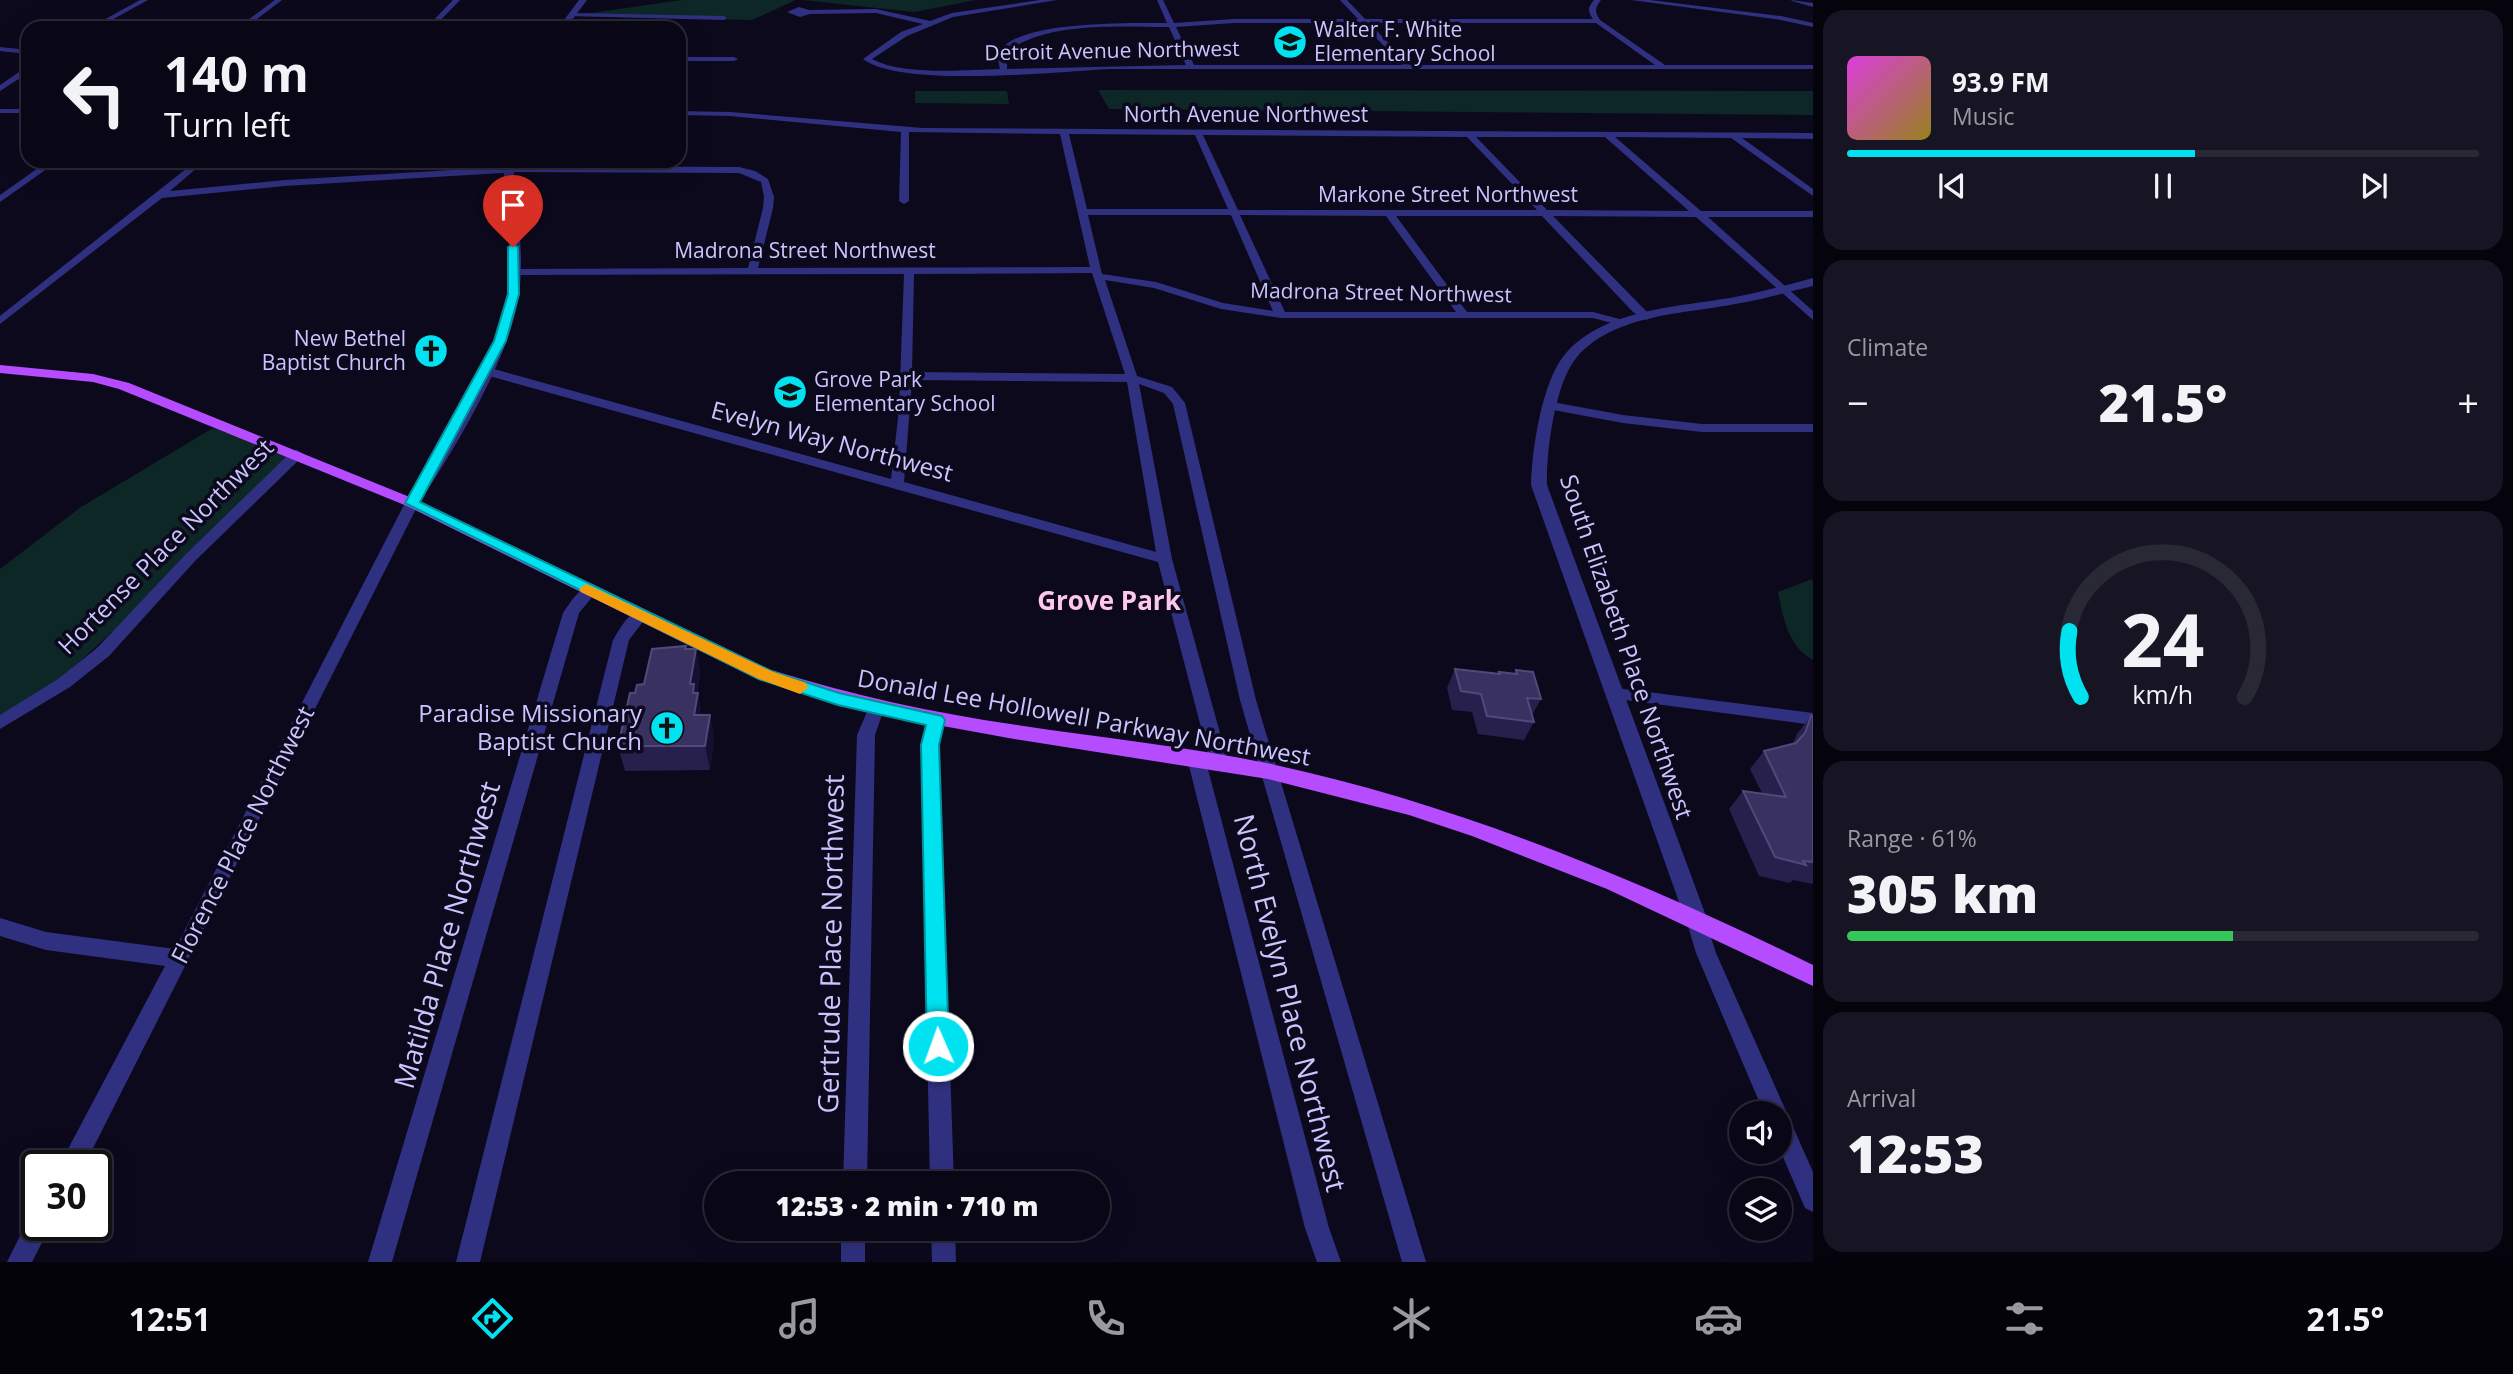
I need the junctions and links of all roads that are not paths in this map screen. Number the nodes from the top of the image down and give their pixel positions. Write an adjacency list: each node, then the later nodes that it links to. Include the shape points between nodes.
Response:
1 (145, 0): 17 (street)
2 (279, 0): 18 (street)
3 (457, 0): 19 (street)
4 (583, 0): 14 (street)
5 (1054, 0): 22 (street, Detroit Avenue Northwest, via 968,11)
6 (1160, 0): 23 (street)
7 (1343, 0): 16 (street)
8 (1598, 0): 21 (street, via 1592,7)
9 (1634, 0): 11 (street)
10 (1794, 0): 12 (street)
11 (1648, 1): 24 (street)
12 (1813, 5)
13 (809, 12): 22 (street, via 876,12)
14 (572, 15): 15 (street); 20 (street)
15 (724, 18)
16 (1364, 20): 21 (street); 23 (street); 30 (street)
17 (105, 21)
18 (250, 21)
19 (436, 21)
20 (567, 21)
21 (1598, 21): 31 (street)
22 (929, 23): 33 (street, Detroit Avenue Northwest, via 871,54 870,64 896,71)
23 (1170, 25): 29 (street); 33 (street, via 1102,26 1032,36 1004,50)
24 (1813, 25)
25 (0, 49): 26 (street)
26 (21, 51)
27 (686, 59): 28 (street)
28 (734, 59)
29 (1191, 66): 30 (street, Detroit Avenue Northwest); 33 (street, Detroit Avenue Northwest)
30 (1408, 67): 31 (street, Detroit Avenue Northwest)
31 (1663, 67): 32 (street, Detroit Avenue Northwest)
32 (1813, 67)
33 (1004, 72)
34 (21, 75): 35 (street)
35 (0, 89)
36 (0, 111): 37 (street)
37 (21, 111)
38 (686, 113): 39 (street, North Avenue Northwest)
39 (905, 131): 40 (street, North Avenue Northwest); 54 (street)
40 (1064, 132): 41 (street, North Avenue Northwest); 55 (street)
41 (1198, 132): 42 (street, North Avenue Northwest); 56 (street)
42 (1469, 134): 43 (street, North Avenue Northwest); 58 (street)
43 (1607, 135): 44 (street, North Avenue Northwest); 59 (street)
44 (1732, 135): 45 (street, North Avenue Northwest); 51 (street)
45 (1813, 136)
46 (44, 168): 53 (street)
47 (193, 168): 52 (street)
48 (471, 168): 52 (street)
49 (508, 168): 63 (street)
50 (686, 168): 62 (street, via 752,173 765,181 769,197)
51 (1813, 193)
52 (161, 195): 71 (street)
53 (0, 199)
54 (904, 201)
55 (1083, 212): 56 (street, Markone Street Northwest); 64 (street)
56 (1235, 214): 57 (street, Markone Street Northwest); 67 (street)
57 (1390, 214): 58 (street, Markone Street Northwest); 68 (street)
58 (1545, 214): 59 (street, Markone Street Northwest); 69 (street)
59 (1699, 214): 60 (street, Markone Street Northwest); 66 (street)
60 (1813, 214)
61 (909, 270): 62 (street, Madrona Street Northwest); 64 (street, Madrona Street Northwest); 75 (street)
62 (752, 271): 63 (street, Madrona Street Northwest)
63 (514, 272): 74 (street, via 509,317)
64 (1097, 273): 67 (street, Madrona Street Northwest, via 1156,285 1221,306); 76 (street)
65 (1813, 282): 66 (street, South Elizabeth Place Northwest)
66 (1782, 290): 69 (street, South Elizabeth Place Northwest); 70 (street)
67 (1281, 315): 68 (street, Madrona Street Northwest)
68 (1464, 315): 72 (street, Madrona Street Northwest, via 1593,315)
69 (1646, 317): 72 (street, South Elizabeth Place Northwest)
70 (1813, 317)
71 (0, 321)
72 (1623, 323): 77 (street, South Elizabeth Place Northwest, via 1594,336 1572,354 1559,374)
73 (0, 369): 79 (main road, Donald Lee Hollowell Parkway Northwest, via 93,378 124,386)
74 (486, 371): 80 (street, Evelyn Way Northwest); 81 (street)
75 (906, 376): 76 (street, North Evelyn Place Northwest); 80 (street)
76 (1132, 378): 82 (street); 92 (street, North Evelyn Place Northwest, via 1168,390 1179,403 1248,699)
77 (1552, 406): 78 (street, via 1702,428); 85 (street, South Elizabeth Place Northwest, via 1539,485)
78 (1813, 428)
79 (298, 454): 81 (main road, Donald Lee Hollowell Parkway Northwest); 89 (street, Hortense Place Northwest, via 190,558 103,652)
80 (897, 484): 82 (street, Evelyn Way Northwest)
81 (412, 503): 83 (main road, Donald Lee Hollowell Parkway Northwest); 95 (street, Florence Place Northwest)
82 (1165, 559): 91 (street)
83 (590, 590): 84 (main road, Donald Lee Hollowell Parkway Northwest); 107 (street, Matilda Place Northwest, via 571,613)
84 (640, 615): 86 (main road, Donald Lee Hollowell Parkway Northwest, via 765,675); 108 (street, via 621,640)
85 (1616, 694): 87 (street); 93 (street, South Elizabeth Place Northwest)
86 (876, 709): 88 (main road, Donald Lee Hollowell Parkway Northwest); 100 (street, Gertrude Place Northwest, via 866,735)
87 (1813, 719)
88 (936, 720): 90 (main road, Donald Lee Hollowell Parkway Northwest); 101 (street, via 930,745)
89 (0, 723)
90 (1196, 758): 91 (main road, Donald Lee Hollowell Parkway Northwest); 111 (street, North Evelyn Place Northwest)
91 (1219, 762): 92 (main road, Donald Lee Hollowell Parkway Northwest)
92 (1270, 772): 93 (main road, Donald Lee Hollowell Parkway Northwest, via 1372,796 1476,828); 112 (street, North Evelyn Place Northwest)
93 (1695, 916): 96 (main road, Donald Lee Hollowell Parkway Northwest); 97 (street, via 1706,953)
94 (0, 927): 95 (street, via 46,941)
95 (180, 959): 98 (street, Florence Place Northwest)
96 (1813, 976)
97 (1771, 1101)
98 (79, 1150)
99 (1792, 1151): 102 (street)
100 (855, 1171)
101 (942, 1171)
102 (1813, 1200)
103 (30, 1241): 106 (street)
104 (853, 1241): 109 (street)
105 (943, 1241): 110 (street)
106 (19, 1262)
107 (380, 1262)
108 (468, 1262)
109 (853, 1262)
110 (944, 1262)
111 (1329, 1262)
112 (1414, 1262)

